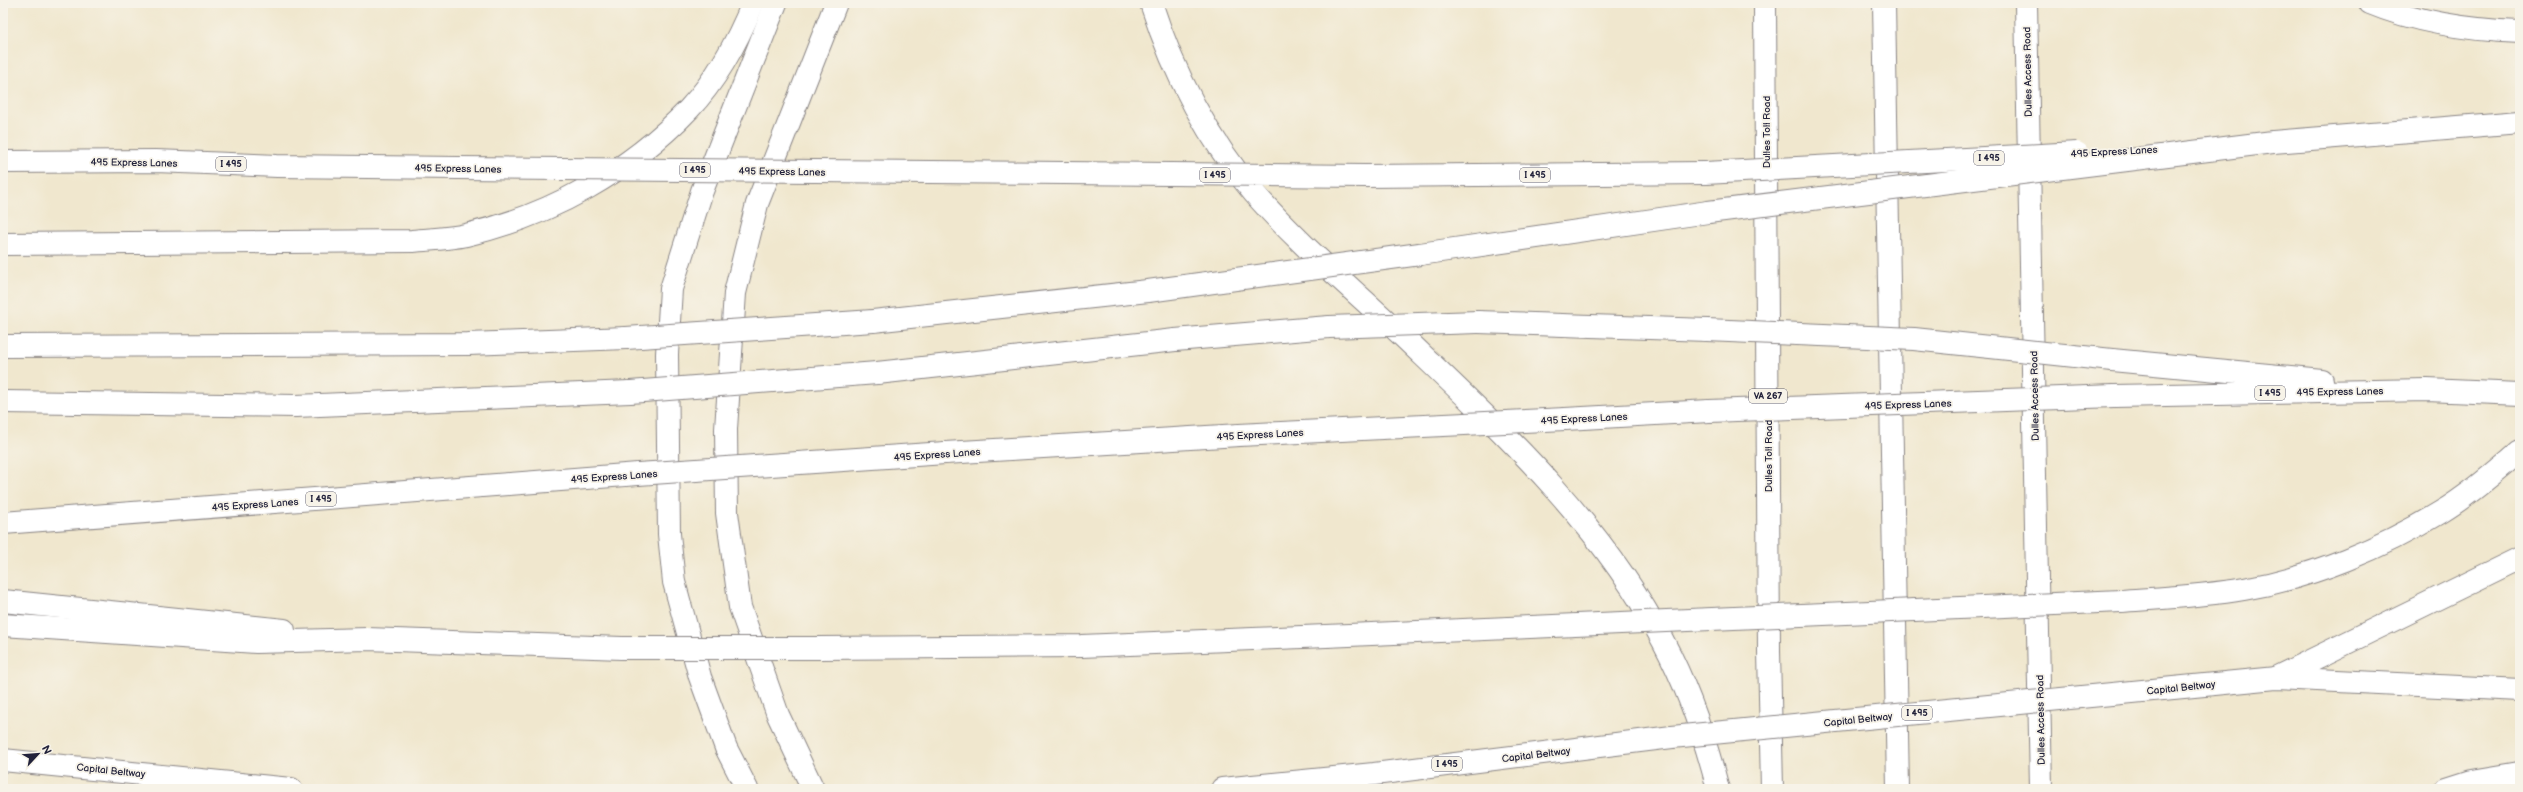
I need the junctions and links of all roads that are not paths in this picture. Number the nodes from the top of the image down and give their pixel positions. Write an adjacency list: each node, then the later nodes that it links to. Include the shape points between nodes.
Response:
1 (753, 3): 13 (highway, via 720,69 690,108 653,143 570,197 514,221 465,235 412,241)
2 (776, 3): 29 (highway, via 702,191 671,289 667,354 669,534 674,582 700,677 726,748)
3 (836, 3): 30 (highway, via 757,204 735,293 726,429 727,513 740,607 778,715)
4 (1151, 3): 32 (highway, via 1173,63 1199,114 1253,192 1298,240 1410,343 1521,452 1580,518 1625,578 1663,640 1679,672 1708,752)
5 (1765, 3): 33 (highway, Dulles Toll Road / VA 267)
6 (1884, 3): 34 (highway)
7 (2026, 3): 35 (highway, Dulles Access Road)
8 (2370, 3): 9 (highway, via 2411,17 2451,26)
9 (2520, 32)
10 (2520, 122): 11 (highway, 495 Express Lanes / I 495)
11 (2273, 142): 12 (highway, 495 Express Lanes / I 495, bridge, via 1705,173 1365,176 278,166 156,161); 14 (highway, bridge, via 1708,212 1148,291 873,321 626,338 468,344)
12 (3, 162)
13 (3, 244)
14 (3, 346)
15 (2427, 390): 16 (highway, 495 Express Lanes / I 495); 17 (highway, bridge, via 1914,339 1478,322 1329,327 1175,340 877,372 630,392 296,406); 19 (highway, 495 Express Lanes / I 495, bridge, via 2114,396 1709,411 1239,435 638,474)
16 (2520, 394)
17 (3, 402)
18 (2520, 452): 23 (highway, bridge, via 2442,512 2392,539 2339,562 2289,579 2244,589 2121,601 1081,646 622,648)
19 (3, 523)
20 (2520, 558): 24 (highway)
21 (3, 601): 23 (highway)
22 (3, 625): 23 (highway, via 256,642)
23 (367, 639)
24 (2276, 678): 25 (highway, Capital Beltway / I 495); 31 (highway, Capital Beltway / I 495, bridge, via 1672,737 1374,774)
25 (2520, 690)
26 (3, 760): 28 (highway, Capital Beltway)
27 (2520, 773): 36 (highway, via 2472,781)
28 (291, 789)
29 (747, 789)
30 (813, 789)
31 (1222, 789)
32 (1718, 789)
33 (1772, 789)
34 (1898, 789)
35 (2041, 789)
36 (2447, 789)

